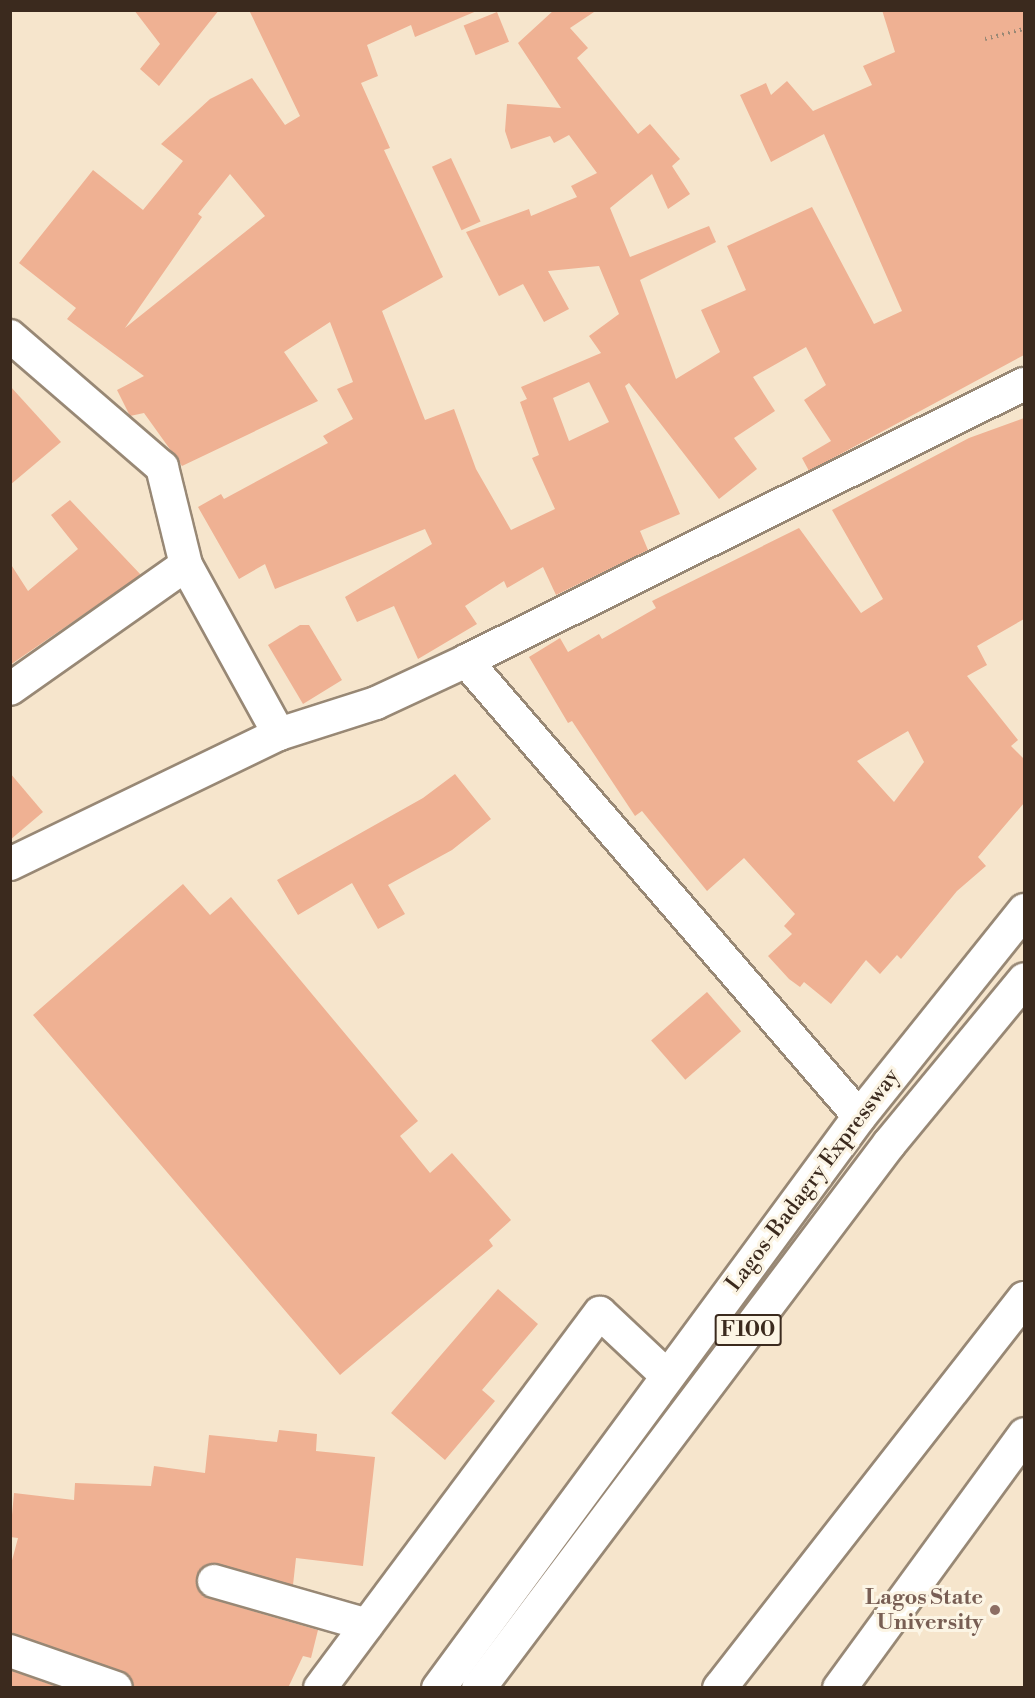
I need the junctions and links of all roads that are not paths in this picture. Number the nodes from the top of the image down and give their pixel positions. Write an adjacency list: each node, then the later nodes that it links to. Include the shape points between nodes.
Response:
1 (10, 336): 3 (street, via 162,467)
2 (1024, 384): 4 (street)
3 (186, 565): 5 (street); 6 (street)
4 (466, 661): 6 (street, via 376,703); 10 (street)
5 (10, 689)
6 (279, 734): 7 (street)
7 (10, 864)
8 (1024, 910): 10 (main road, Lagos-Badagry Expressway)
9 (1024, 979): 20 (main road, Lagos-Badagry Expressway / F100, via 889,1143)
10 (859, 1116): 12 (main road, Lagos-Badagry Expressway)
11 (1024, 1298): 21 (main road)
12 (666, 1375): 15 (street, via 600,1313); 19 (main road, Lagos-Badagry Expressway)
13 (1024, 1434): 22 (main road)
14 (214, 1581): 15 (street)
15 (367, 1625): 18 (street)
16 (10, 1651): 17 (street)
17 (116, 1688)
18 (320, 1688)
19 (438, 1688)
20 (478, 1688)
21 (719, 1688)
22 (839, 1688)

